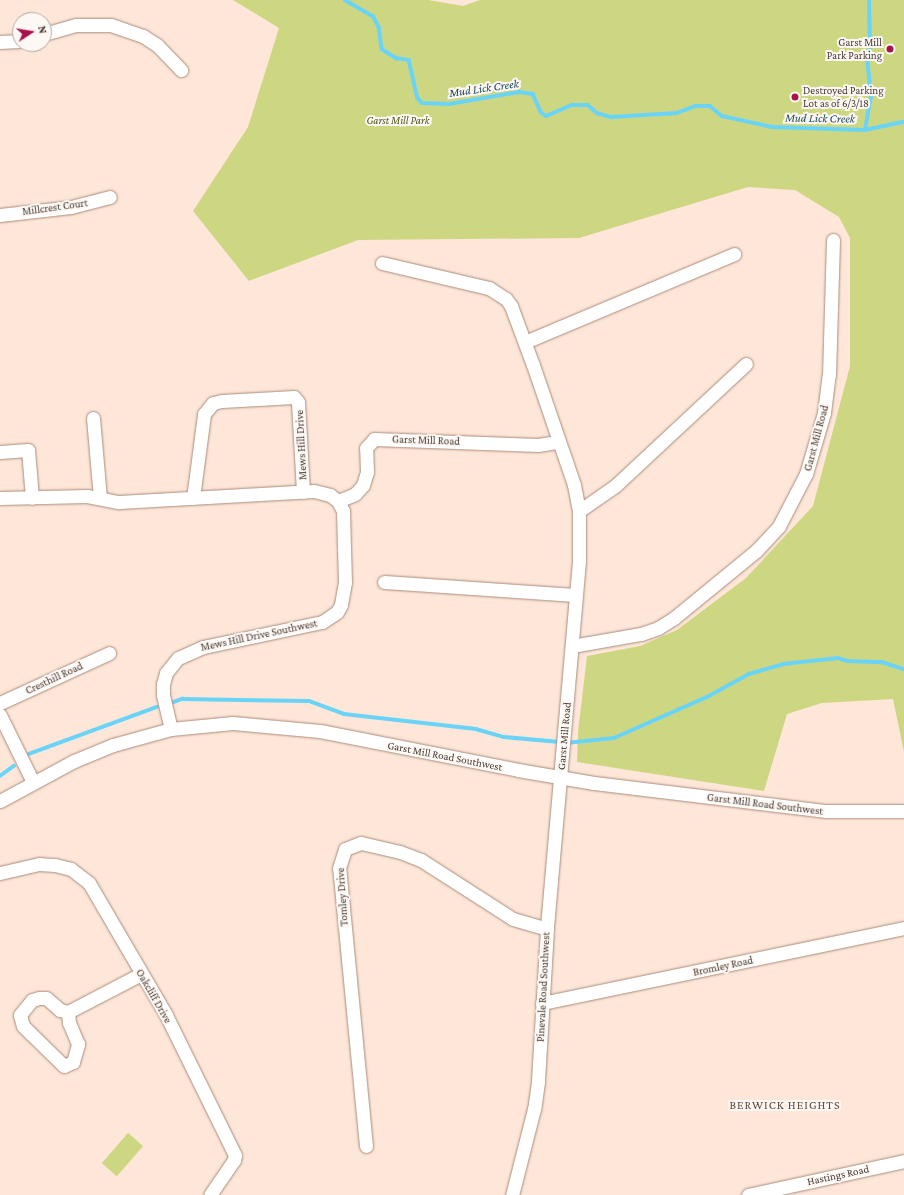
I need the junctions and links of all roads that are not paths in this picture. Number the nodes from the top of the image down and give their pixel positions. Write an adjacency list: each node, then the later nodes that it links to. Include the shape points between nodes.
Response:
1 (52, 32): 4 (street, via 76,25 111,24 143,36 166,53)
2 (12, 41): 3 (street)
3 (0, 42)
4 (181, 70)
5 (110, 198): 6 (street, Millcrest Court, via 71,207)
6 (0, 215)
7 (833, 240): 24 (street, Garst Mill Road, via 829,375 824,413 806,474 779,526 756,551 674,618 658,628 641,634)
8 (734, 254): 10 (street)
9 (382, 263): 10 (street, Garst Mill Road, via 497,292 511,306)
10 (525, 342): 13 (street, Garst Mill Road)
11 (746, 364): 21 (street, via 615,486)
12 (93, 418): 18 (street)
13 (558, 442): 20 (street, Garst Mill Road, via 530,445 374,439 366,448 367,472 363,485 356,494); 21 (street, Garst Mill Road, via 574,485)
14 (0, 452): 17 (street, via 28,450)
15 (303, 492): 19 (street, Mews Hill Drive); 19 (street, Mews Hill Drive, via 298,402 294,397 222,400 213,403 204,414); 20 (street, via 325,492)
16 (0, 498): 17 (street, Mews Hill Drive)
17 (32, 498): 18 (street, Mews Hill Drive)
18 (100, 498): 19 (street, Mews Hill Drive, via 119,502)
19 (193, 498)
20 (338, 502): 28 (street, Mews Hill Drive Southwest, via 343,511 345,582 341,605 337,612 322,622 203,647 178,658 166,673 163,684)
21 (579, 512): 23 (street, Garst Mill Road)
22 (384, 582): 23 (street)
23 (576, 595): 24 (street, Garst Mill Road)
24 (572, 646): 29 (street, Garst Mill Road)
25 (109, 653): 26 (street, Cresthill Road)
26 (0, 703)
27 (0, 715): 30 (street)
28 (171, 728): 29 (street, Garst Mill Road Southwest, via 233,723 320,731); 30 (street, Garst Mill Road Southwest, via 113,745)
29 (560, 777): 32 (street, Garst Mill Road Southwest, via 826,811); 35 (street, Pinevale Road Southwest)
30 (33, 782): 31 (street, Garst Mill Road Southwest)
31 (0, 801)
32 (904, 811)
33 (0, 873): 36 (street, Oakcliff Drive, via 47,864 71,869 81,875 89,883)
34 (904, 928): 37 (street, Bromley Road)
35 (547, 929): 37 (street, Pinevale Road Southwest); 39 (street, Tomley Drive, via 513,919 421,860 361,843 345,849 339,868)
36 (141, 974): 38 (street); 41 (street, Oakcliff Drive, via 166,1015 235,1155)
37 (542, 1003): 42 (street, Pinevale Road Southwest, via 534,1109)
38 (68, 1012): 38 (street, via 69,1023 78,1044 73,1062 64,1066 59,1064 23,1026 20,1015 32,1000 39,998 50,1000 60,1010)
39 (366, 1146)
40 (904, 1161): 43 (street, Hastings Road)
41 (210, 1195)
42 (512, 1195)
43 (748, 1195)

